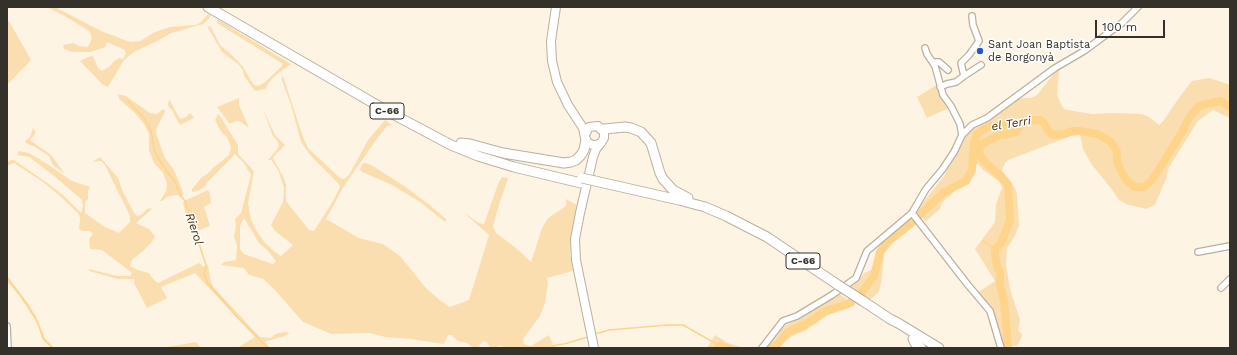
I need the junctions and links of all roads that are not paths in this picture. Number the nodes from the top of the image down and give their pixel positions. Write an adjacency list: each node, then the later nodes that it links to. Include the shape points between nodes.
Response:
1 (208, 7): 20 (highway, C-66, via 387,111 451,145 514,167)
2 (218, 7): 17 (highway, C-66, via 397,110)
3 (556, 7): 12 (main road, via 551,41 552,61 557,82)
4 (1138, 7): 15 (street, via 1122,23 1084,51 1055,68 987,118 972,125)
5 (972, 16): 10 (street, via 979,40 961,63)
6 (925, 48): 7 (street)
7 (933, 62): 9 (street, via 939,62); 11 (street)
8 (981, 65): 10 (street)
9 (948, 70)
10 (964, 76): 11 (street)
11 (940, 88): 15 (street, via 960,124)
12 (578, 119): 13 (main road); 16 (main road)
13 (592, 126): 14 (main road); 16 (main road, via 587,129)
14 (601, 128): 18 (main road, via 604,135); 22 (highway, via 625,127 641,132 651,143 660,173 669,186 677,193)
15 (962, 135): 23 (street, via 954,152 926,189)
16 (587, 140): 17 (highway, via 581,155 576,160 564,163); 18 (main road, via 596,145); 19 (main road)
17 (461, 143): 20 (highway, C-66, via 506,160)
18 (601, 143): 19 (main road)
19 (593, 157): 34 (main road, via 576,230 575,248)
20 (582, 180): 21 (highway, C-66)
21 (594, 183): 22 (highway, C-66, via 659,195); 27 (highway, C-66, via 687,207 727,222 767,242)
22 (705, 207): 27 (highway, C-66, via 762,234)
23 (912, 213): 35 (street, via 867,251 856,278 832,295 783,322); 40 (street, via 990,311)
24 (1230, 246): 25 (street)
25 (1198, 252)
26 (1230, 279): 28 (street)
27 (837, 286): 29 (highway, C-66)
28 (1221, 288)
29 (861, 303): 30 (highway); 32 (highway, C-66)
30 (890, 320): 38 (highway); 39 (highway)
31 (7, 326): 33 (street)
32 (913, 339): 36 (highway); 37 (highway, C-66)
33 (8, 348)
34 (594, 348)
35 (762, 348)
36 (921, 348)
37 (927, 348)
38 (932, 348)
39 (939, 348)
40 (1001, 348)

